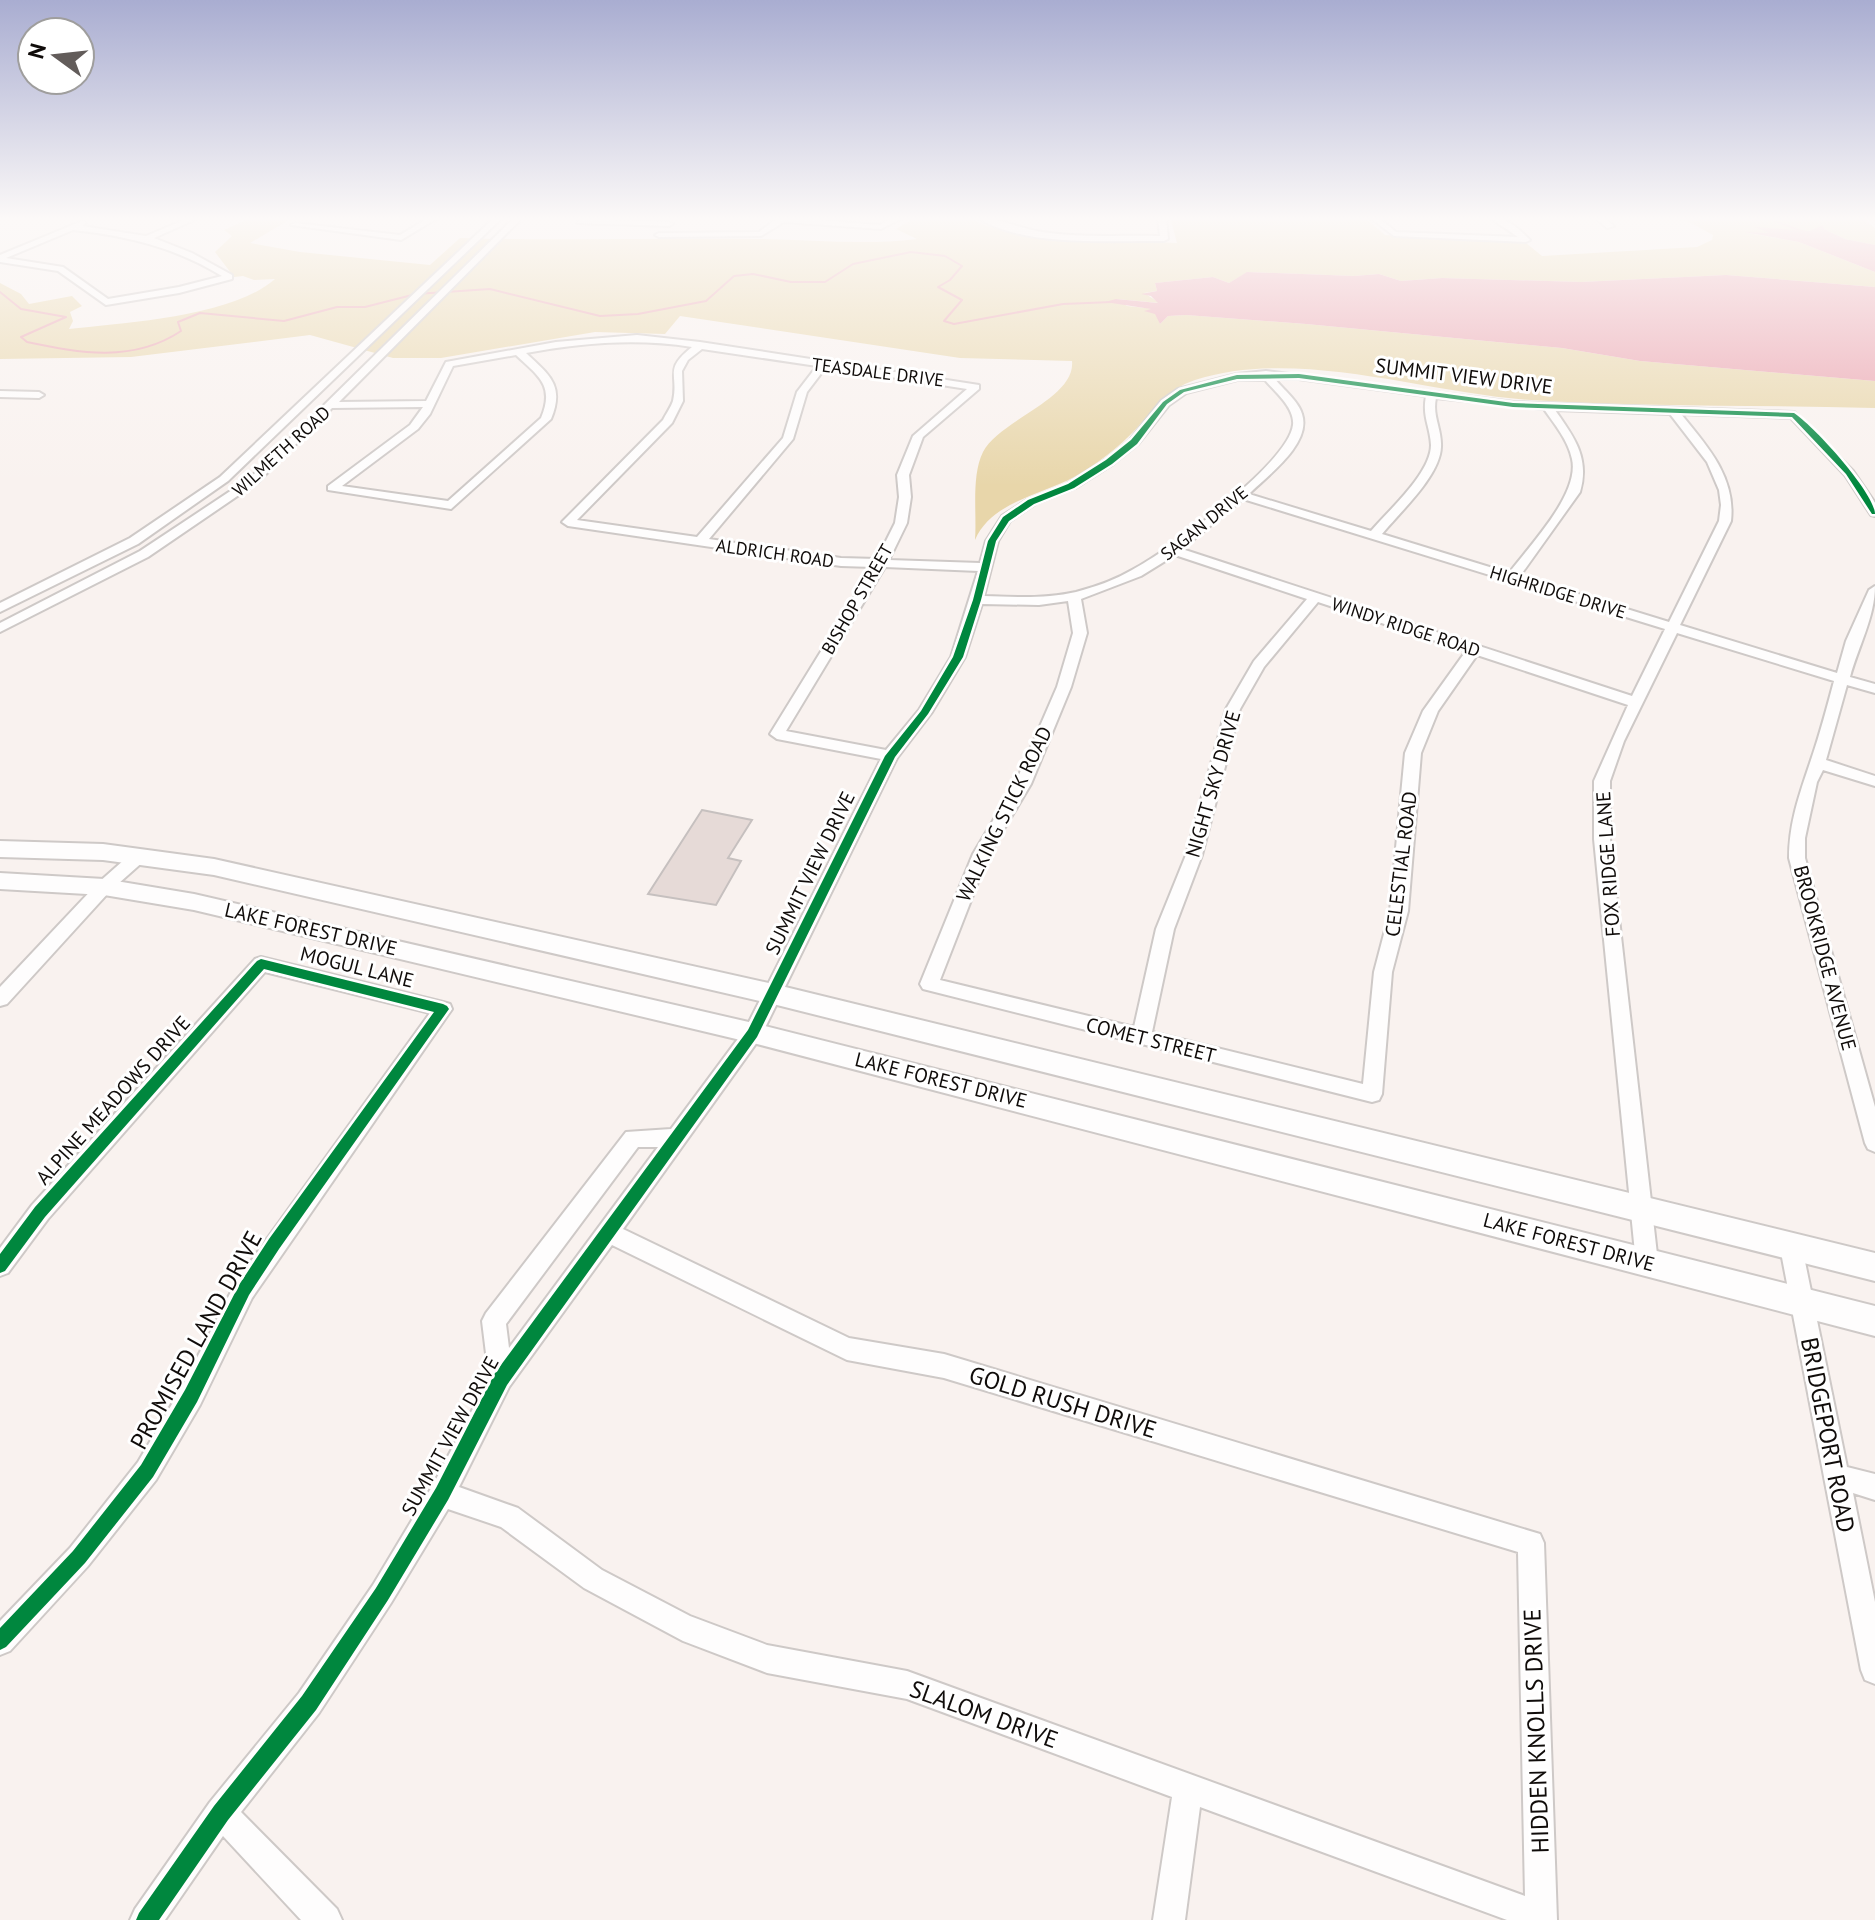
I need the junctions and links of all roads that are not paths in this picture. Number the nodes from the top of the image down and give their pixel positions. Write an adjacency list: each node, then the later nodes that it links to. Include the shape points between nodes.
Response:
1 (405, 307): 11 (street, WILMETH ROAD)
2 (429, 307): 13 (street, WILMETH ROAD)
3 (700, 345): 4 (street, TEASDALE DRIVE, via 614,337); 5 (street, TEASDALE DRIVE); 19 (street, ALDRICH ROAD, via 677,371 678,401 668,421 568,522)
4 (519, 352): 12 (street, TEASDALE DRIVE, via 449,364); 12 (street, via 552,384 554,404 546,419 451,505 332,488 400,439)
5 (822, 366): 7 (street, TEASDALE DRIVE); 19 (street, via 802,386 788,439)
6 (1266, 374): 9 (street, SUMMIT VIEW DRIVE); 16 (street, SAGAN DRIVE, via 1297,413 1298,426 1288,451); 22 (street, SUMMIT VIEW DRIVE, via 1182,391 1109,462 1006,519)
7 (975, 387): 21 (street, BISHOP STREET, via 918,436 903,475 901,523)
8 (0, 394): 10 (street)
9 (1432, 394): 14 (street, SUMMIT VIEW DRIVE); 18 (street, via 1432,467)
10 (39, 395)
11 (304, 404): 13 (street); 28 (street, WILMETH ROAD, via 224,479 180,511 95,562)
12 (428, 404): 13 (street)
13 (333, 405): 29 (street, WILMETH ROAD, via 254,480 191,525)
14 (1548, 407): 15 (street, SUMMIT VIEW DRIVE); 23 (street, via 1578,456 1580,478)
15 (1674, 412): 17 (street, SUMMIT VIEW DRIVE, via 1794,415 1849,473); 30 (street, FOX RIDGE LANE, via 1719,475 1728,509)
16 (1240, 495): 18 (street, HIGHRIDGE DRIVE); 20 (street, SAGAN DRIVE)
17 (1875, 512)
18 (1373, 537): 23 (street, HIGHRIDGE DRIVE)
19 (700, 542): 21 (street, ALDRICH ROAD)
20 (1175, 551): 25 (street, SAGAN DRIVE, via 1123,580); 26 (street, WINDY RIDGE ROAD)
21 (880, 565): 22 (street, ALDRICH ROAD); 35 (street, BISHOP STREET, via 777,734)
22 (984, 567): 27 (street, SUMMIT VIEW DRIVE)
23 (1512, 578): 30 (street, HIGHRIDGE DRIVE)
24 (1875, 590): 32 (street, BROOKRIDGE AVENUE)
25 (1074, 596): 27 (street, SAGAN DRIVE); 43 (street, WALKING STICK ROAD, via 1080,633 1064,687 1023,784 981,854)
26 (1315, 598): 31 (street, WINDY RIDGE ROAD); 48 (street, NIGHT SKY DRIVE, via 1256,667 1233,709 1194,855 1165,929)
27 (977, 600): 35 (street, SUMMIT VIEW DRIVE, via 958,657)
28 (0, 608)
29 (0, 628)
30 (1672, 628): 32 (street, HIGHRIDGE DRIVE); 34 (street, FOX RIDGE LANE)
31 (1474, 650): 34 (street, WINDY RIDGE ROAD); 49 (street, CELESTIAL ROAD, via 1446,685 1420,729 1413,753 1399,911 1383,972)
32 (1842, 679): 33 (street, HIGHRIDGE DRIVE); 36 (street, BROOKRIDGE AVENUE)
33 (1875, 689)
34 (1637, 703): 52 (street, FOX RIDGE LANE, via 1602,781 1602,839)
35 (890, 756): 44 (street, SUMMIT VIEW DRIVE)
36 (1818, 763): 37 (street); 51 (street, BROOKRIDGE AVENUE, via 1805,797 1797,858)
37 (1875, 781)
38 (0, 849): 39 (main road, LAKE FOREST DRIVE)
39 (139, 856): 41 (street); 44 (main road, LAKE FOREST DRIVE, via 214,867)
40 (0, 881): 41 (main road, LAKE FOREST DRIVE)
41 (104, 887): 45 (street); 47 (main road, LAKE FOREST DRIVE, via 170,896)
42 (261, 964): 46 (street, MOGUL LANE); 56 (street, ALPINE MEADOWS DRIVE, via 40,1212)
43 (929, 984): 48 (street, COMET STREET)
44 (773, 994): 47 (street, SUMMIT VIEW DRIVE); 52 (main road, LAKE FOREST DRIVE)
45 (0, 999)
46 (443, 1009): 65 (street, PROMISED LAND DRIVE, via 244,1290 147,1471 79,1557)
47 (753, 1033): 50 (street, SUMMIT VIEW DRIVE); 55 (main road, LAKE FOREST DRIVE)
48 (1141, 1038): 49 (street, COMET STREET)
49 (1372, 1094)
50 (675, 1138): 53 (street, SUMMIT VIEW DRIVE); 60 (street, SUMMIT VIEW DRIVE, via 633,1138 494,1321)
51 (1875, 1143)
52 (1642, 1211): 54 (main road, LAKE FOREST DRIVE); 55 (street, FOX RIDGE LANE)
53 (608, 1232): 60 (street, SUMMIT VIEW DRIVE); 64 (street, GOLD RUSH DRIVE, via 847,1349 944,1366)
54 (1791, 1247): 57 (main road, LAKE FOREST DRIVE); 58 (street, BRIDGEPORT ROAD)
55 (1647, 1263): 58 (main road, LAKE FOREST DRIVE)
56 (0, 1266)
57 (1875, 1267)
58 (1801, 1302): 59 (main road, LAKE FOREST DRIVE); 61 (street, BRIDGEPORT ROAD)
59 (1875, 1321)
60 (501, 1379): 63 (street, SUMMIT VIEW DRIVE)
61 (1836, 1476): 62 (street); 66 (street, BRIDGEPORT ROAD)
62 (1875, 1487)
63 (442, 1494): 67 (street, SLALOM DRIVE, via 509,1517 593,1579 683,1627 767,1659 907,1685); 68 (street, SUMMIT VIEW DRIVE, via 309,1703)
64 (1531, 1543): 69 (street, HIDDEN KNOLLS DRIVE)
65 (0, 1641)
66 (1875, 1670)
67 (1188, 1789): 69 (street, SLALOM DRIVE); 72 (street)
68 (221, 1813): 70 (street, SUMMIT VIEW DRIVE); 71 (street)
69 (1541, 1918)
70 (146, 1920)
71 (326, 1920)
72 (1169, 1920)

